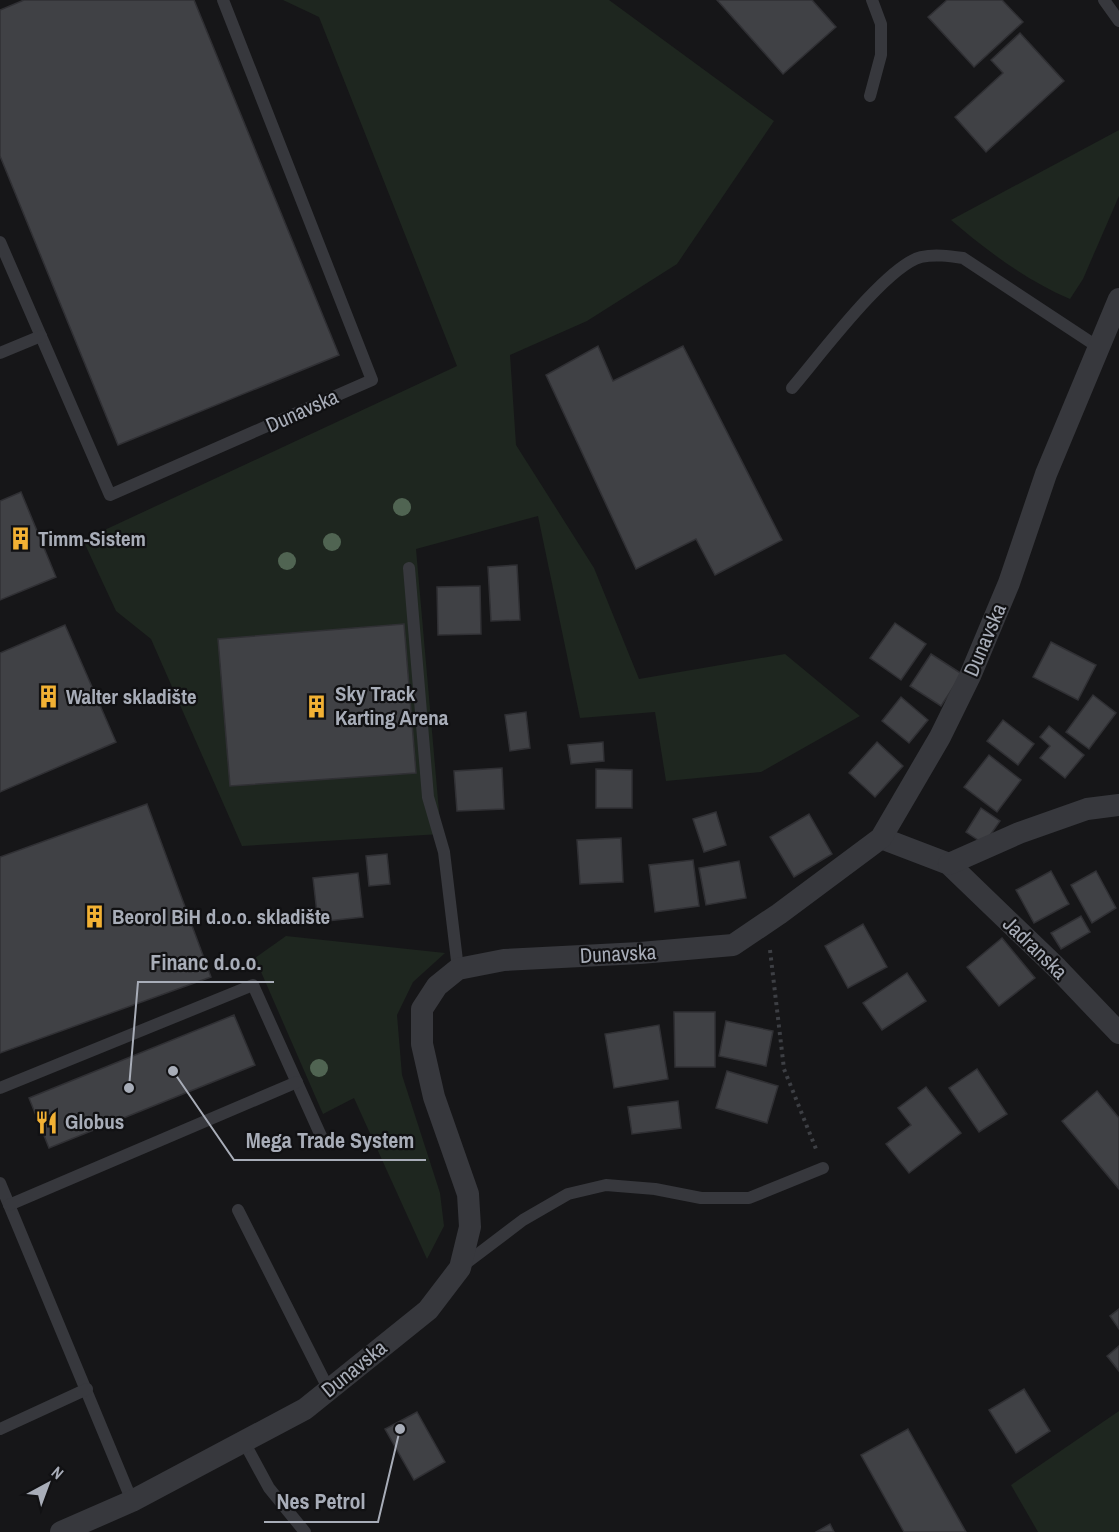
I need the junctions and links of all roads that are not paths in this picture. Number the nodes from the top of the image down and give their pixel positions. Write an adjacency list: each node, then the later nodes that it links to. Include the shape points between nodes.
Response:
1 (223, 0): 8 (lane, Dunavska, via 372,380 110,495)
2 (872, 0): 5 (lane, via 881,34)
3 (1104, 0): 4 (lane)
4 (1119, 21)
5 (870, 96)
6 (0, 242): 8 (lane, Dunavska)
7 (1119, 299): 9 (street, Dunavska)
8 (41, 336): 10 (lane)
9 (1098, 347): 11 (lane, via 963,258 920,257 900,268 874,292); 14 (street, Dunavska, via 970,676 940,737)
10 (0, 353)
11 (792, 388)
12 (409, 568): 16 (lane, via 428,797 444,852)
13 (1119, 805): 15 (street, via 1087,809)
14 (880, 838): 15 (street, Jadranska); 16 (street, Dunavska, via 733,945 504,960)
15 (949, 864): 17 (street, Jadranska)
16 (458, 969): 25 (street, Dunavska, via 437,986 422,1009 422,1044 434,1097 468,1194 470,1227)
17 (1119, 1033)
18 (297, 1082): 19 (lane, via 254,985); 20 (lane); 23 (lane)
19 (0, 1088)
20 (321, 1136)
21 (823, 1168): 25 (lane, via 748,1198 701,1198 606,1185 568,1194 524,1220)
22 (0, 1183): 23 (lane)
23 (9, 1205): 26 (lane)
24 (238, 1210): 27 (lane)
25 (460, 1268): 27 (street, Dunavska, via 428,1310)
26 (87, 1389): 28 (lane); 30 (lane)
27 (329, 1389): 29 (street, Dunavska, via 305,1408)
28 (0, 1429)
29 (244, 1442): 30 (street, Dunavska); 32 (lane, via 268,1488)
30 (132, 1501): 31 (street, Dunavska)
31 (61, 1532)
32 (306, 1532)

